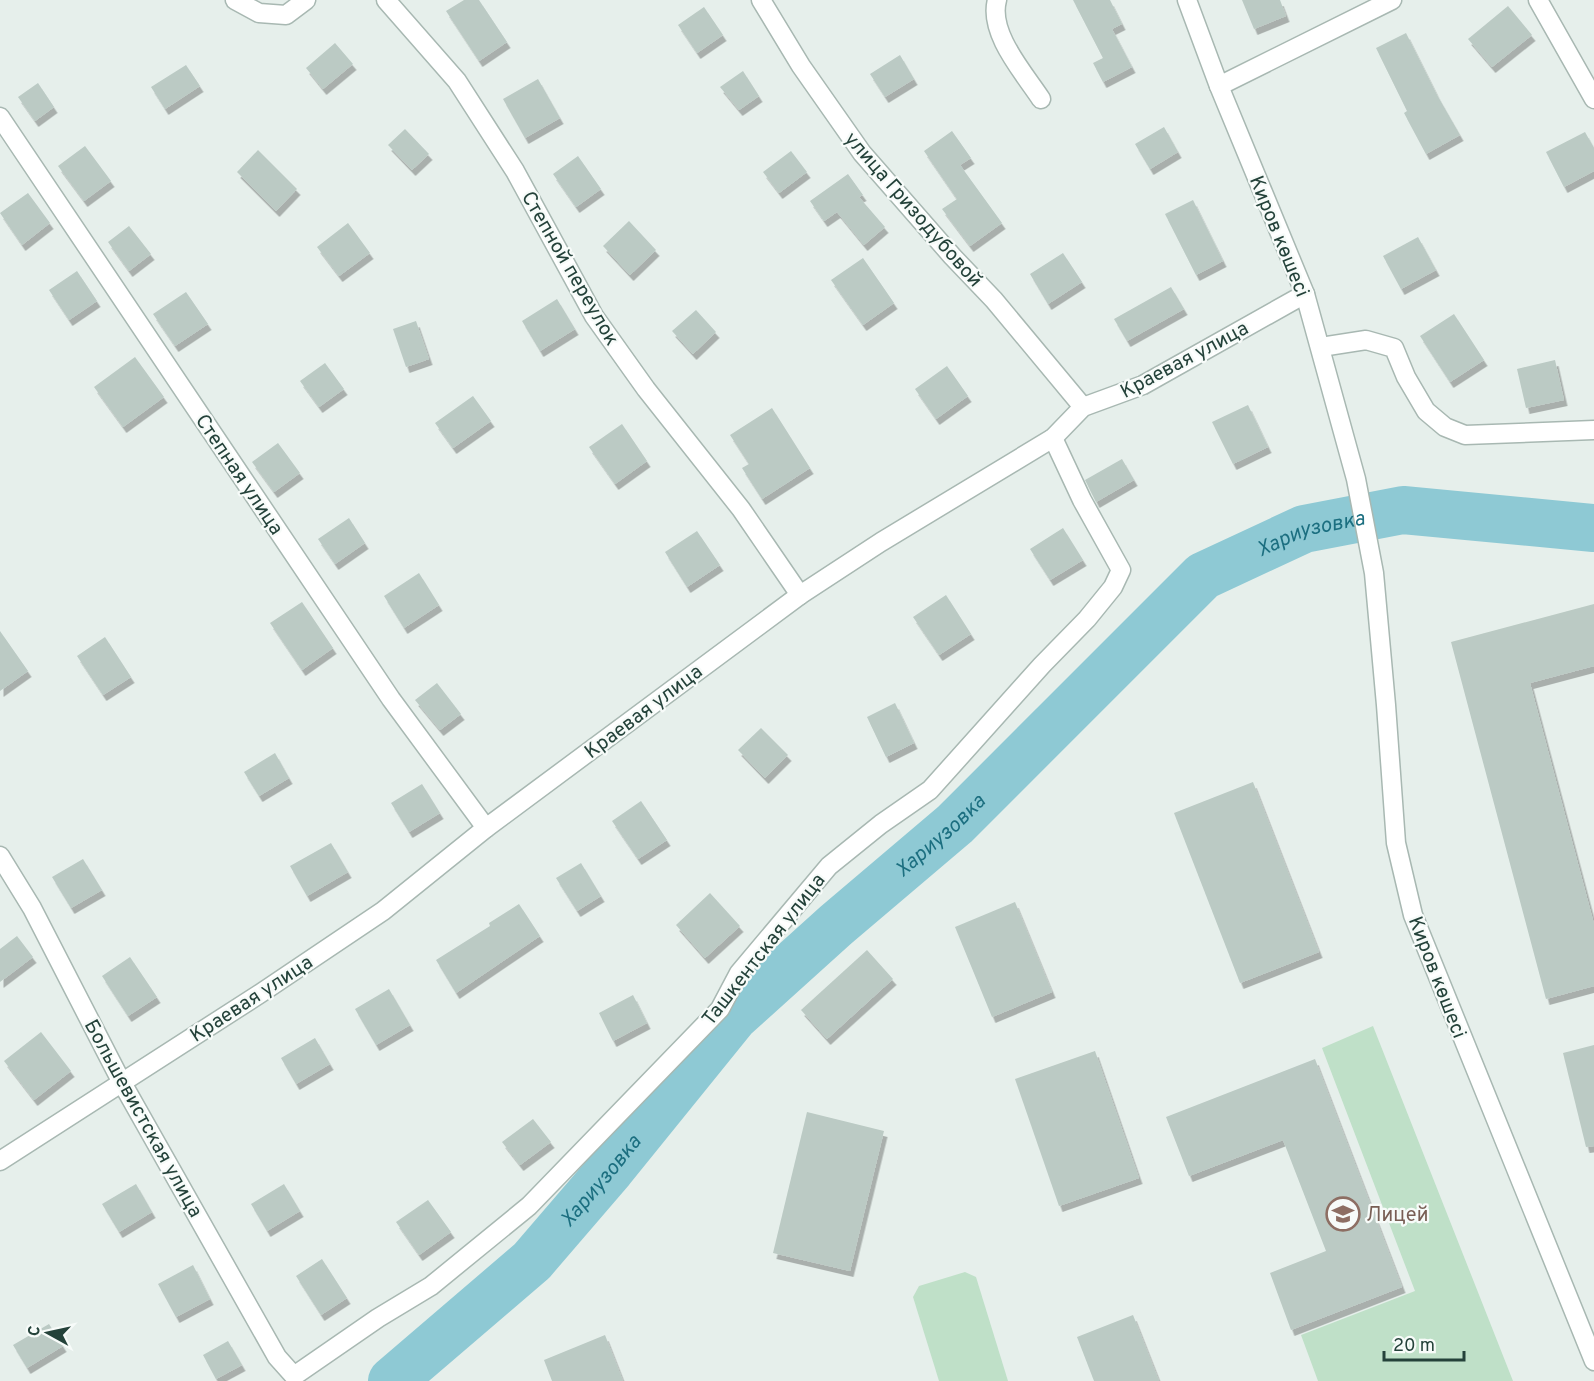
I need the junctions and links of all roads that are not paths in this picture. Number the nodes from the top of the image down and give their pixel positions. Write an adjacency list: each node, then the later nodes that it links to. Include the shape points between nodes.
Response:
1 (235, 0): 2 (street, via 259,13 286,15)
2 (306, 0)
3 (386, 0): 18 (street, Степной переулок, via 457,81 515,171 594,316 741,509)
4 (761, 0): 15 (street, улица Гризодубовой, via 862,153 994,300)
5 (997, 0): 10 (street, via 994,11 1004,44)
6 (1187, 0): 9 (street, Киров көшесі)
7 (1392, 0): 9 (street)
8 (1538, 0): 11 (street)
9 (1219, 86): 13 (street, Киров көшесі)
10 (1041, 99)
11 (1594, 99)
12 (0, 117): 19 (street, Степная улица, via 384,689)
13 (1305, 294): 14 (street, Киров көшесі); 15 (street, Краевая улица, via 1143,385)
14 (1321, 347): 16 (street, via 1366,340 1394,348 1426,411 1445,427 1465,435); 23 (street, Киров көшесі, via 1356,479 1374,573 1396,843 1413,915)
15 (1083, 407): 17 (street, Краевая улица)
16 (1594, 430)
17 (1053, 438): 18 (street, Краевая улица); 24 (street, Ташкентская улица, via 1121,570 1094,611 930,790 829,866 739,973 720,1009 529,1206 431,1286)
18 (800, 595): 19 (street, Краевая улица)
19 (486, 828): 21 (street, Краевая улица, via 383,911)
20 (0, 856): 21 (street, Большевистская улица, via 32,908)
21 (121, 1082): 22 (street, Краевая улица); 24 (street, Большевистская улица, via 278,1357)
22 (0, 1161)
23 (1594, 1359)
24 (294, 1376)

